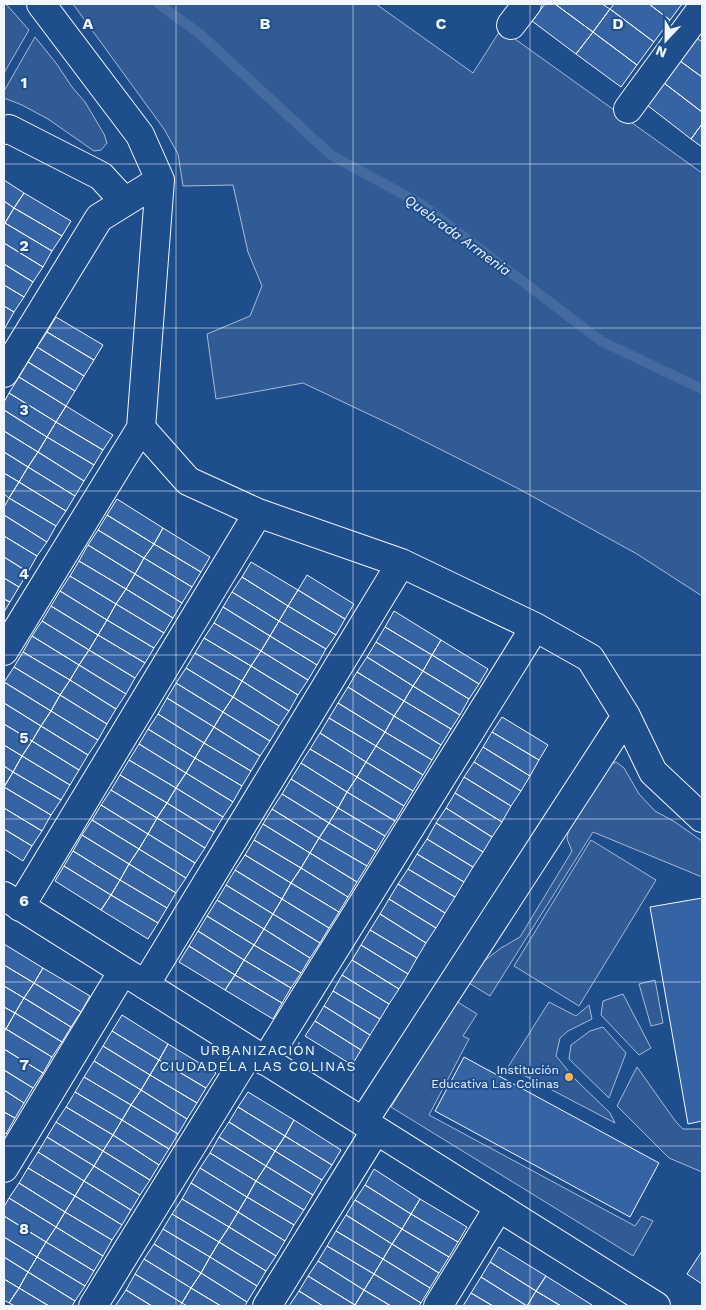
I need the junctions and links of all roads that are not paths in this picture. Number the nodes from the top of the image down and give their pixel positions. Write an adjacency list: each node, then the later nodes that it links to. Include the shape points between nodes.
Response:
1 (41, 4): 5 (street, via 140,135)
2 (702, 8): 3 (street)
3 (628, 109)
4 (4, 130): 6 (street, via 101,176)
5 (160, 180): 6 (street); 8 (street)
6 (125, 202): 7 (street, via 99,218)
7 (4, 372)
8 (141, 428): 9 (street, via 188,481); 12 (street)
9 (258, 513): 10 (street); 15 (street)
10 (401, 563): 11 (street); 16 (street)
11 (535, 627): 13 (street, via 590,658); 17 (street)
12 (4, 651)
13 (626, 716): 14 (street, via 653,772); 18 (street)
14 (702, 818)
15 (12, 901): 16 (street)
16 (134, 978): 17 (street); 19 (street)
17 (257, 1056): 18 (street); 22 (street)
18 (369, 1126): 20 (street); 23 (street)
19 (4, 1168)
20 (499, 1207): 21 (street); 24 (street)
21 (620, 1297): 25 (street)
22 (93, 1306)
23 (267, 1306)
24 (438, 1306)
25 (656, 1306)

